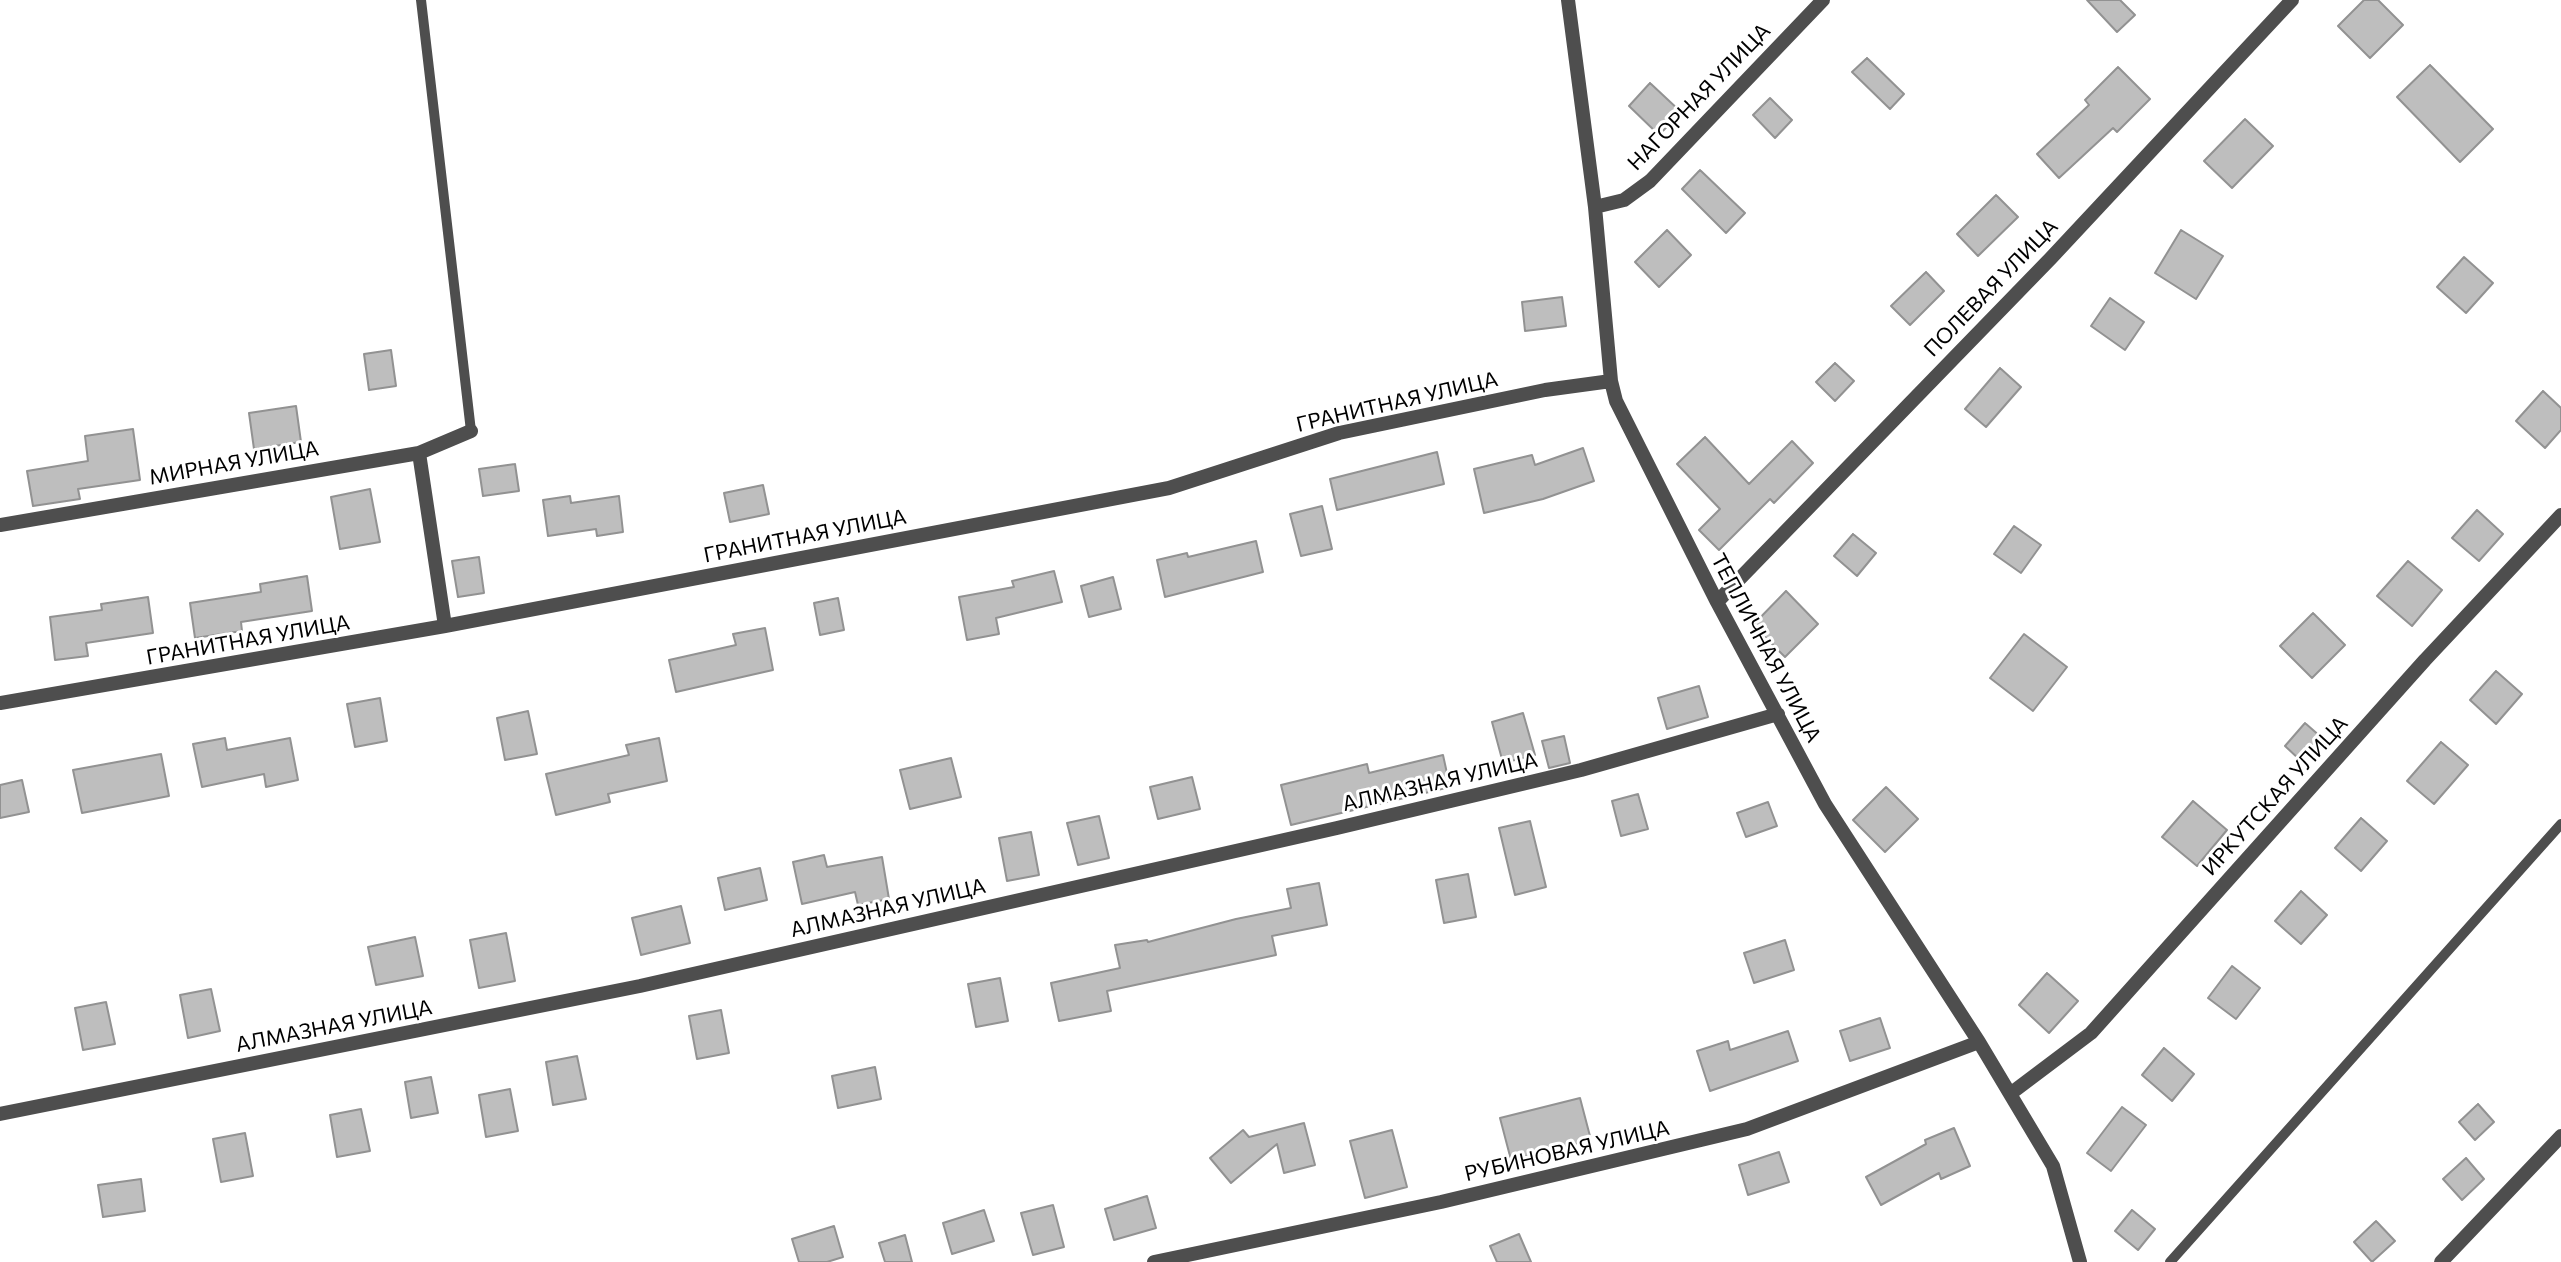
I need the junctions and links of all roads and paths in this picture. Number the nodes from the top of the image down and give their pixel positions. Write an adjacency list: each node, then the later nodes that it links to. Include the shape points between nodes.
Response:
1 (421, 0): 7 (lane)
2 (1569, 0): 5 (street, ТЕПЛИЧНАЯ УЛИЦА)
3 (1822, 0): 5 (street, НАГОРНАЯ УЛИЦА, via 1650,181 1624,200)
4 (2292, 0): 11 (street, ПОЛЕВАЯ УЛИЦА, via 2051,258)
5 (1595, 207): 6 (street, ТЕПЛИЧНАЯ УЛИЦА)
6 (1611, 381): 11 (street, ТЕПЛИЧНАЯ УЛИЦА, via 1616,401); 12 (street, ГРАНИТНАЯ УЛИЦА, via 1545,390 1339,433 1169,488)
7 (471, 431): 8 (street, МИРНАЯ УЛИЦА)
8 (419, 453): 10 (street, МИРНАЯ УЛИЦА); 12 (street)
9 (2561, 515): 17 (street, ИРКУТСКАЯ УЛИЦА, via 2091,1033)
10 (0, 525)
11 (1717, 602): 14 (street, ТЕПЛИЧНАЯ УЛИЦА)
12 (445, 626): 13 (street, ГРАНИТНАЯ УЛИЦА)
13 (0, 703)
14 (1778, 714): 16 (street, ТЕПЛИЧНАЯ УЛИЦА, via 1825,804); 18 (street, АЛМАЗНАЯ УЛИЦА, via 1581,770 640,986)
15 (2561, 824): 22 (lane)
16 (1979, 1042): 17 (street, ТЕПЛИЧНАЯ УЛИЦА); 20 (street, РУБИНОВАЯ УЛИЦА, via 1747,1129 1441,1202)
17 (2010, 1094): 21 (street, ТЕПЛИЧНАЯ УЛИЦА, via 2053,1166)
18 (0, 1114)
19 (2561, 1136): 23 (street)
20 (1154, 1262)
21 (2080, 1262)
22 (2170, 1262)
23 (2441, 1262)

